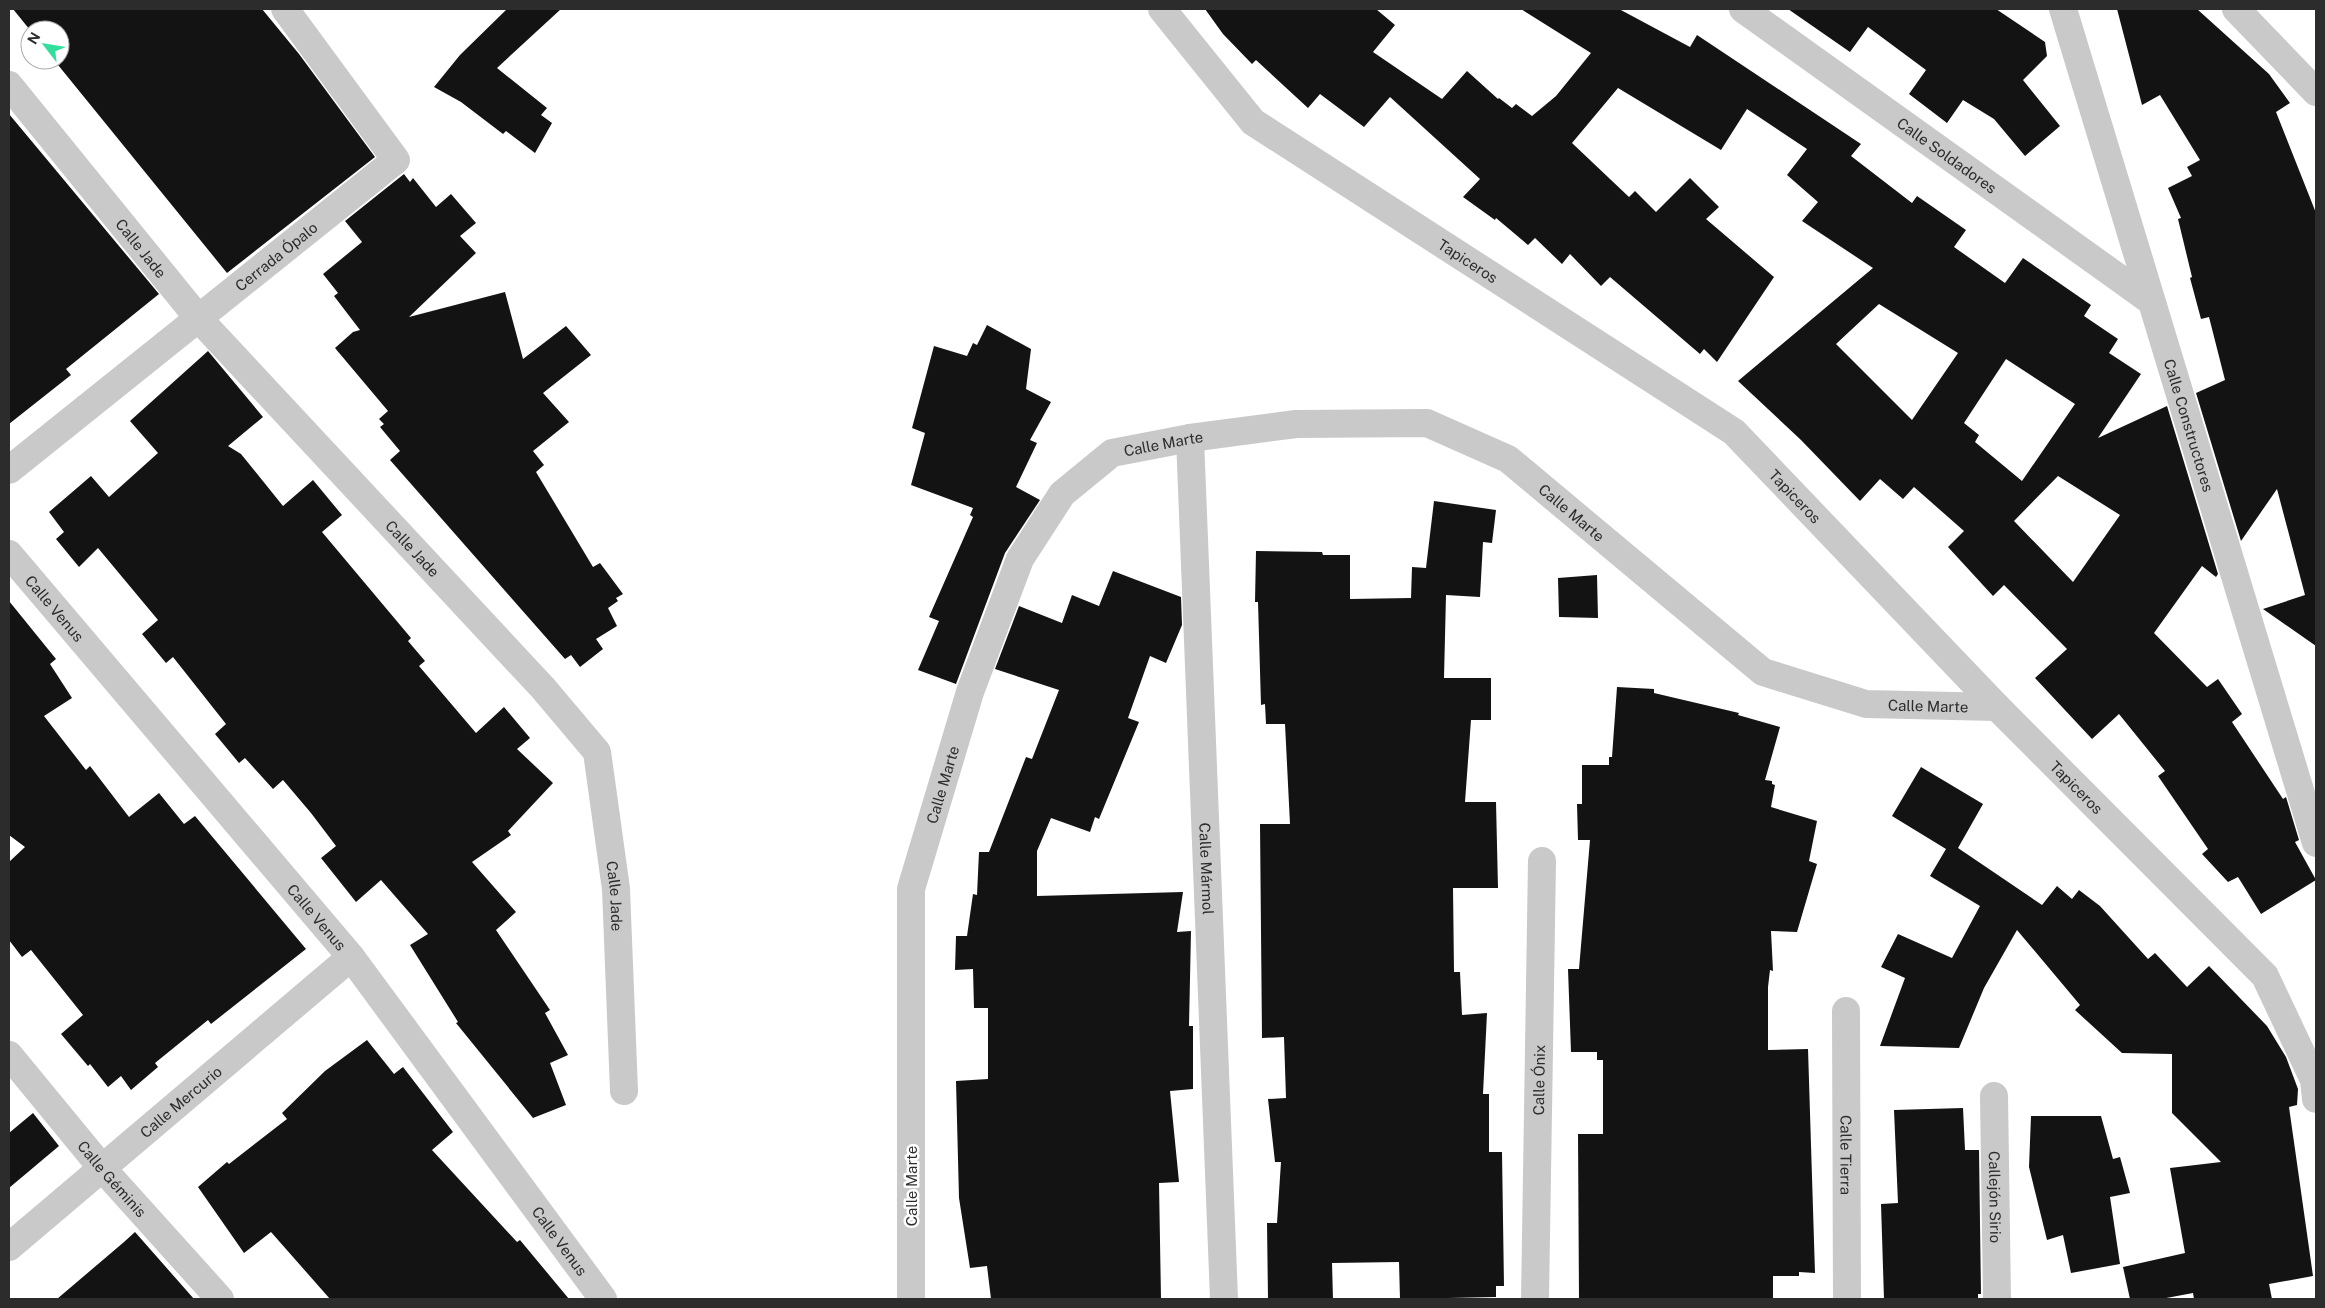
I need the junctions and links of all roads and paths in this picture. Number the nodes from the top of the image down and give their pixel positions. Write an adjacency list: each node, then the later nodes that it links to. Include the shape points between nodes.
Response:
1 (286, 9): 9 (street, Cerrada Ópalo, via 396,160)
2 (1162, 9): 13 (street, Tapiceros, via 1253,122 1734,432)
3 (1743, 9): 8 (street, Calle Soldadores)
4 (2063, 9): 8 (street, Calle Constructores)
5 (2236, 9): 7 (street)
6 (9, 85): 9 (street, Calle Jade)
7 (2316, 92)
8 (2151, 301): 14 (street, Calle Constructores)
9 (199, 319): 11 (street, Cerrada Ópalo); 19 (street, Calle Jade, via 543,688 597,752 616,889)
10 (1190, 438): 13 (street, Calle Marte, via 1296,424 1427,423 1508,460 1763,672 1866,704); 26 (street, Calle Marte, via 1112,453 1062,494 1020,559 970,692 912,889); 27 (street, Calle Mármol)
11 (9, 470)
12 (9, 554): 16 (street, Calle Venus)
13 (1996, 707): 21 (street, Tapiceros, via 2265,976 2314,1080)
14 (2316, 843)
15 (1542, 861): 28 (street, Calle Ónix)
16 (351, 957): 22 (street, Calle Mercurio); 25 (street, Calle Venus)
17 (1846, 1011): 29 (street, Calle Tierra)
18 (9, 1055): 22 (street, Calle Géminis)
19 (624, 1091)
20 (1994, 1096): 30 (street, Callejón Sirio)
21 (2316, 1099)
22 (102, 1168): 23 (street, Calle Mercurio); 24 (street, Calle Géminis)
23 (9, 1247)
24 (220, 1299)
25 (603, 1299)
26 (911, 1299)
27 (1224, 1299)
28 (1535, 1299)
29 (1847, 1299)
30 (1996, 1299)

